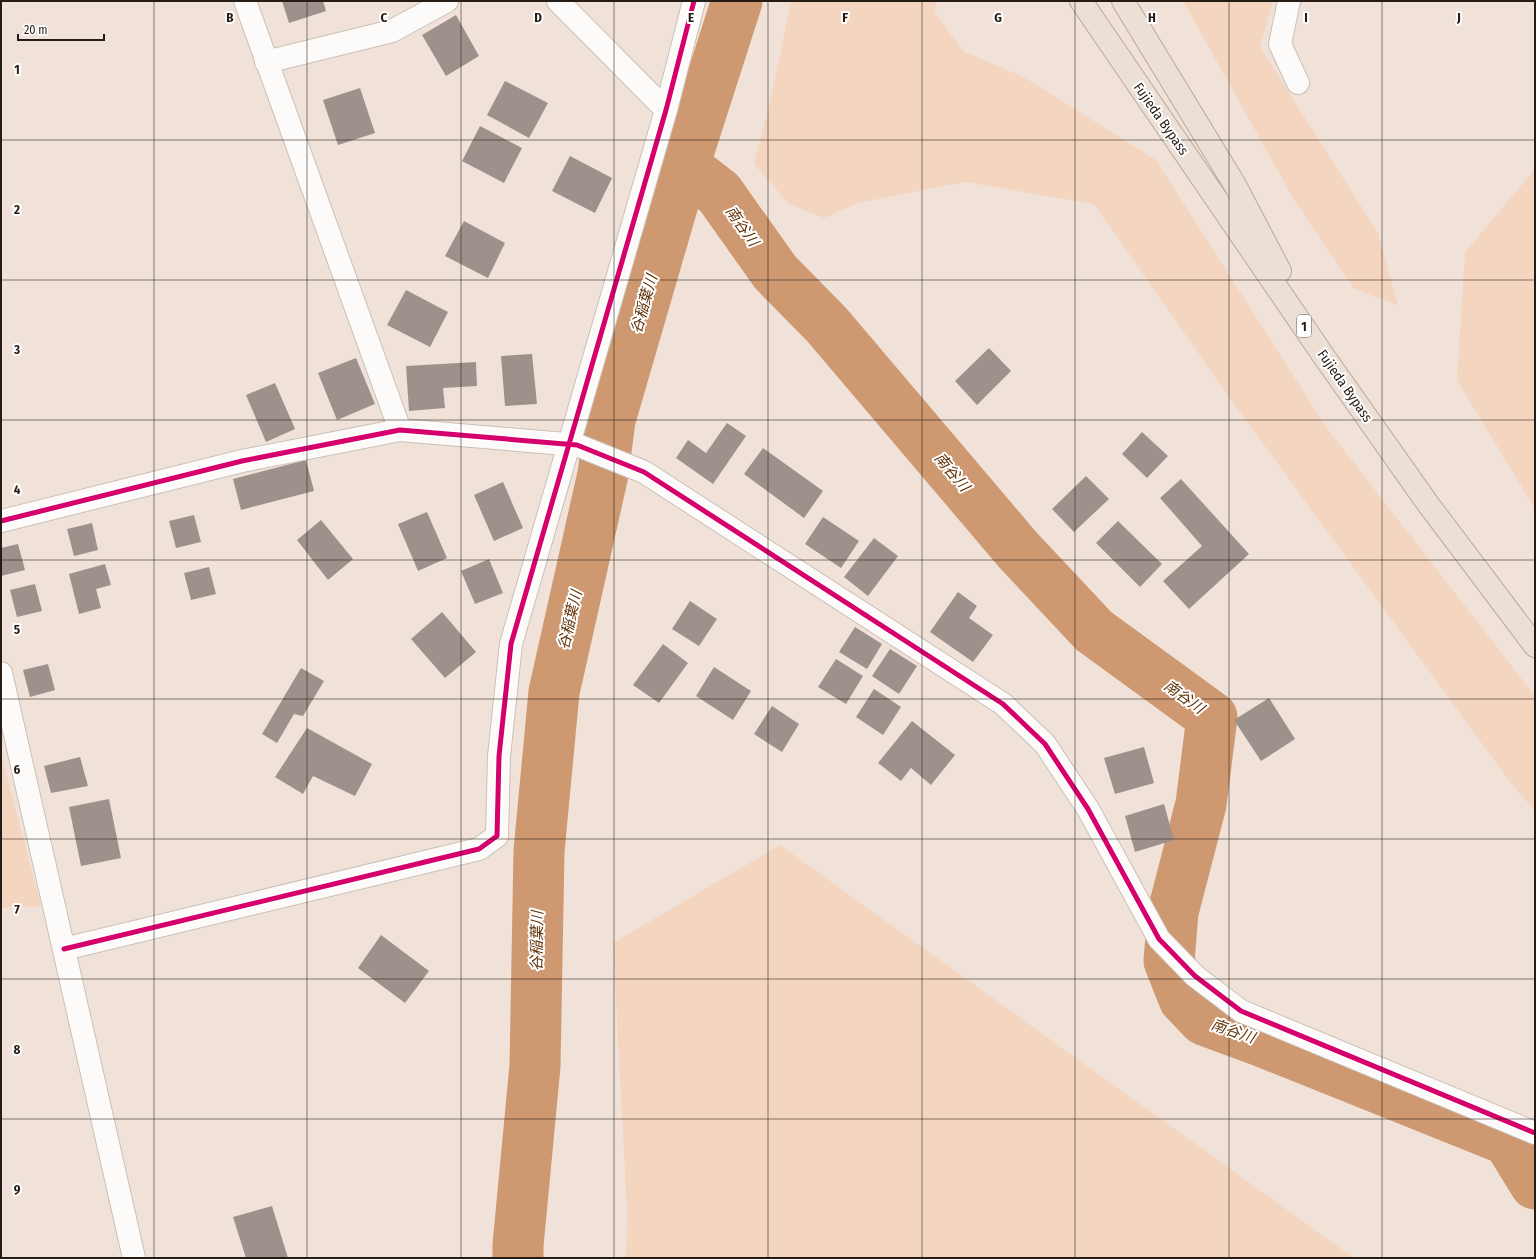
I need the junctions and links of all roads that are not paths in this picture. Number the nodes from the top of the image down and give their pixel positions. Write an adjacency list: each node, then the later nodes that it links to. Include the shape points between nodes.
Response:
1 (245, 1): 8 (street)
2 (447, 1): 8 (street, via 392,31)
3 (558, 1): 10 (street)
4 (694, 1): 10 (street)
5 (1081, 1): 11 (highway, Fujieda Bypass / 1)
6 (1123, 1): 11 (highway, 1, via 1235,185)
7 (1289, 1): 9 (street, via 1280,44)
8 (266, 62): 12 (street)
9 (1298, 83)
10 (666, 110): 13 (street)
11 (1325, 358): 15 (highway, Fujieda Bypass / 1, via 1428,504)
12 (400, 430): 13 (street); 14 (street, via 242,461)
13 (573, 445): 17 (street, via 511,644 499,756 497,836 479,849); 18 (street, via 644,472 1003,704 1045,744 1088,809 1159,939 1195,976 1241,1011)
14 (1, 521)
15 (1535, 646)
16 (1, 672): 17 (street)
17 (64, 949): 19 (street)
18 (1535, 1133)
19 (134, 1258)

